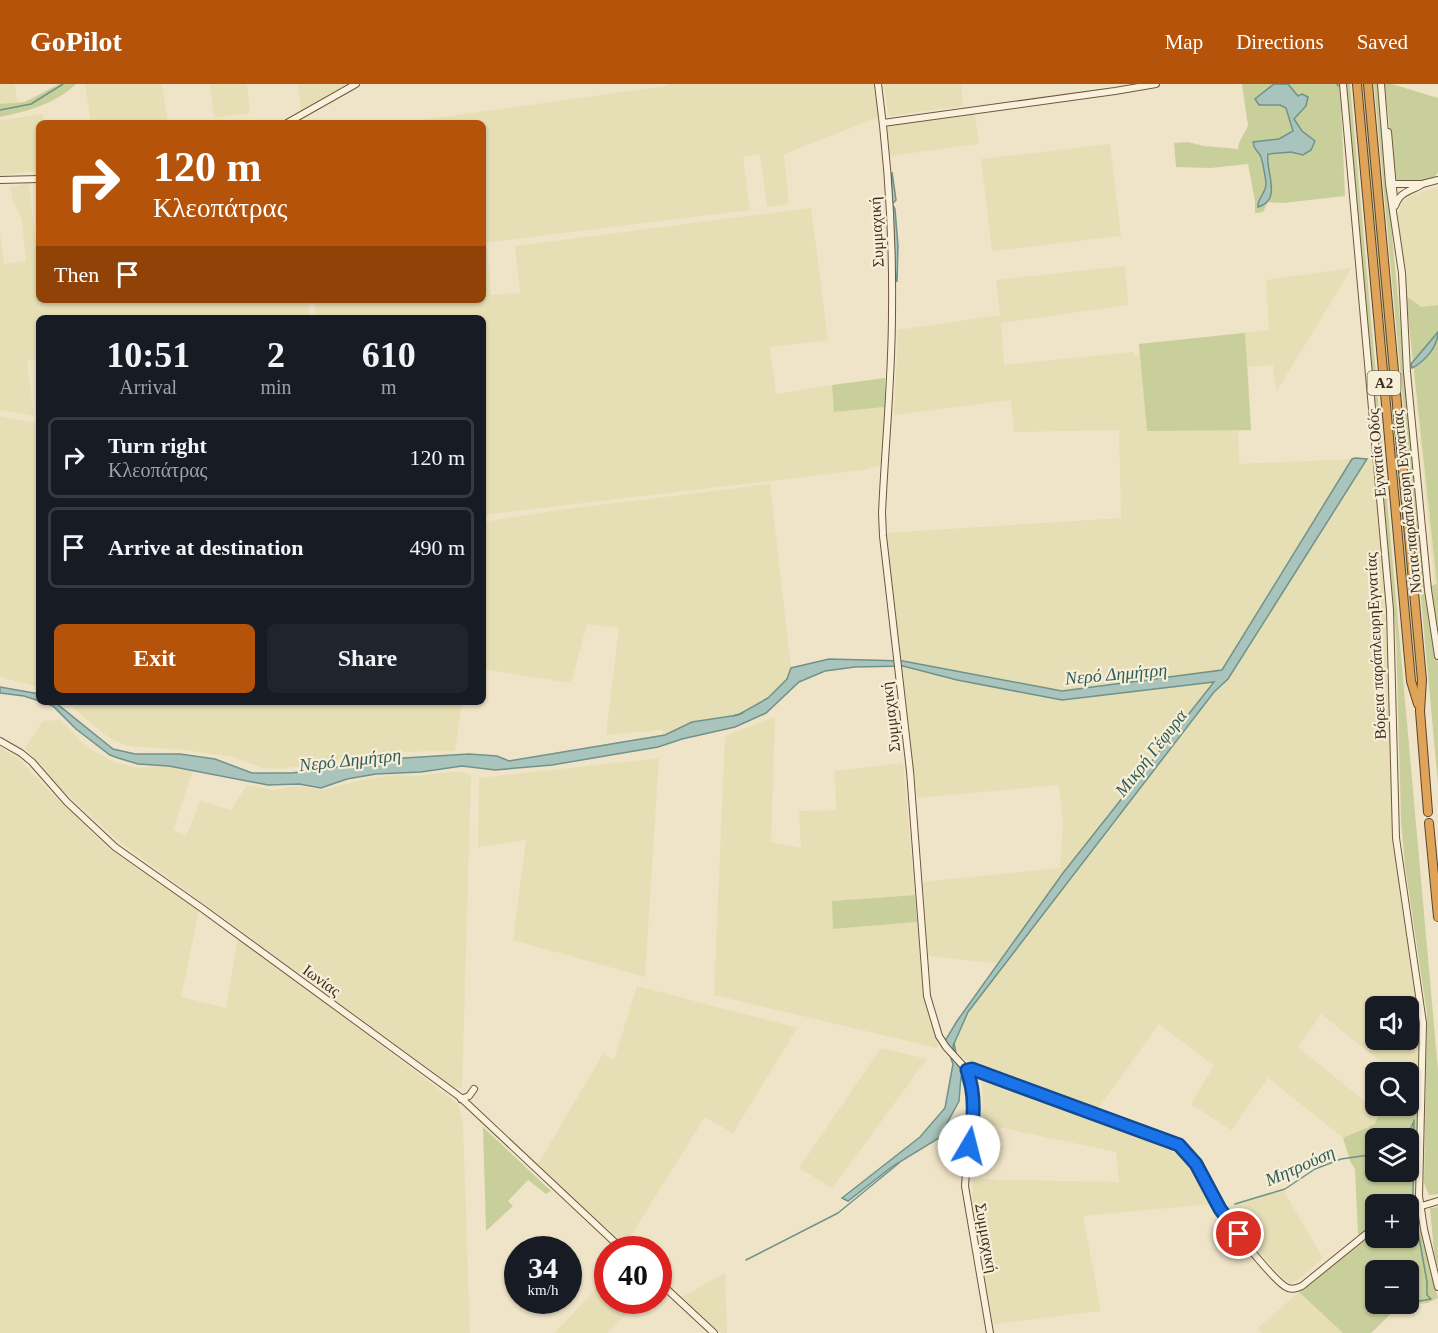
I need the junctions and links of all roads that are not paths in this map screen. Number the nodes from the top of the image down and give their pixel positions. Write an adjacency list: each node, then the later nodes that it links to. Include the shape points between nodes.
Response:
1 (356, 84): 8 (street)
2 (878, 84): 9 (street, Συμμαχική)
3 (1156, 84): 9 (street)
4 (1343, 84): 28 (street, Βόρεια παράπλευρηΕγνατίας, via 1390,609 1396,838 1423,1023)
5 (1357, 84): 19 (highway, Εγνατία Οδός / Α2, via 1411,681)
6 (1368, 84): 19 (highway, Εγνατία Οδός / Α2, via 1422,681)
7 (1381, 84): 14 (street, Νότια παράπλευρη Εγνατίας)
8 (292, 120)
9 (884, 123): 24 (street, Συμμαχική, via 892,310 882,513 884,544 910,771 927,996 941,1040)
10 (36, 179): 11 (street)
11 (0, 180)
12 (1438, 180): 13 (street)
13 (1422, 184): 14 (street); 15 (street)
14 (1392, 186): 15 (street); 16 (street, Νότια παράπλευρη Εγνατίας); 17 (street, Νότια παράπλευρη Εγνατίας)
15 (1414, 189): 16 (street, via 1398,197)
16 (1395, 206): 17 (street, Νότια παράπλευρη Εγνατίας)
17 (1396, 239): 18 (street, Νότια παράπλευρη Εγνατίας, via 1428,590)
18 (1438, 656)
19 (1420, 711): 21 (highway, Εγνατία Οδός / Α2)
20 (0, 741): 26 (street, Ιωνίας, via 32,762 115,847)
21 (1428, 812)
22 (1429, 823): 23 (highway)
23 (1438, 917)
24 (967, 1070): 29 (street, via 984,1071 1179,1145 1196,1164 1222,1214 1288,1288 1302,1286); 34 (street, Συμμαχική, via 974,1102 966,1193)
25 (474, 1089): 26 (street)
26 (461, 1099): 30 (street, Ιωνίας)
27 (1438, 1201): 28 (street)
28 (1420, 1205): 31 (street, Βόρεια παράπλευρηΕγνατίας)
29 (1365, 1235)
30 (609, 1236)
31 (1438, 1287)
32 (672, 1294): 33 (street)
33 (714, 1333)
34 (990, 1333)

